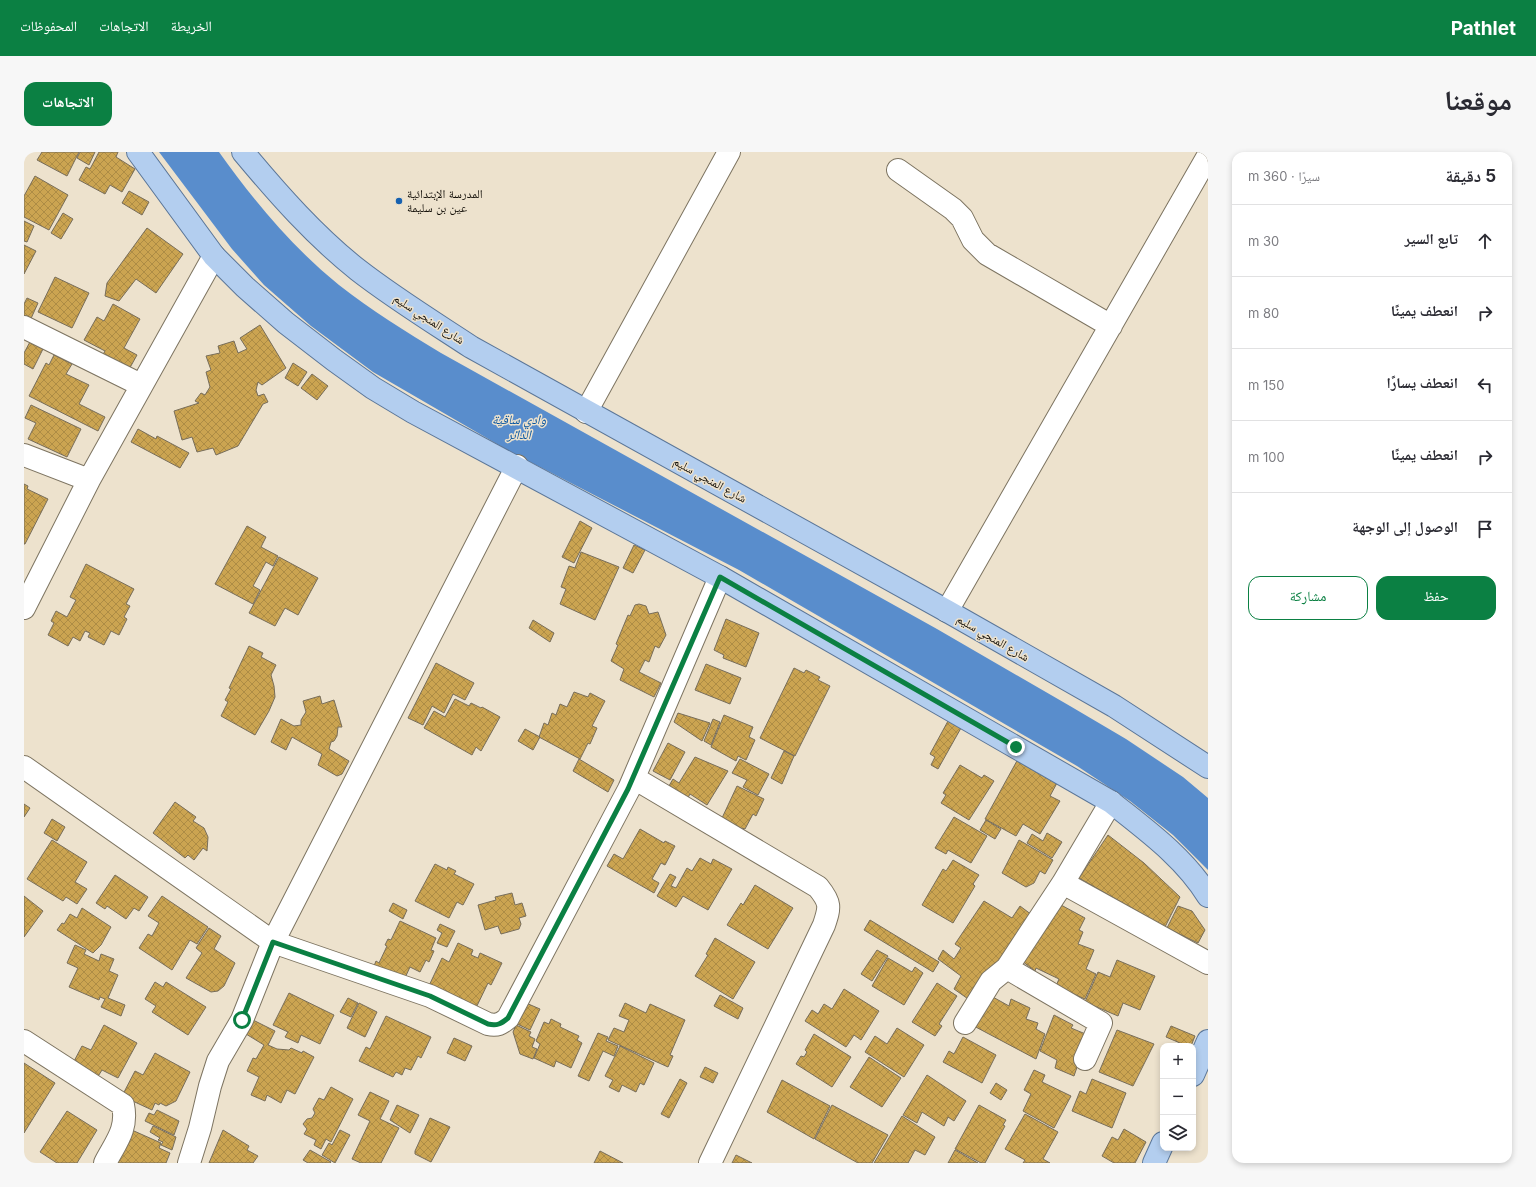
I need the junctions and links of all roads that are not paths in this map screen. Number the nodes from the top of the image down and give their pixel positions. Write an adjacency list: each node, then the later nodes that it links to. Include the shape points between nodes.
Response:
1 (138, 152): 6 (main road)
2 (727, 153): 10 (street)
3 (252, 156): 10 (main road, شارع المنجي سليم, via 276,192 323,239 397,300 471,347)
4 (1208, 156): 7 (street)
5 (898, 170): 7 (street, via 953,208 962,218 973,240 987,254)
6 (214, 256): 9 (street); 12 (main road, via 286,323 373,388 413,412)
7 (1111, 326): 16 (street)
8 (24, 327): 9 (street)
9 (141, 385): 13 (street)
10 (586, 412): 16 (main road, شارع المنجي سليم)
11 (24, 455): 13 (street)
12 (517, 466): 14 (main road); 23 (street)
13 (89, 480): 15 (street)
14 (720, 577): 19 (street); 20 (main road)
15 (24, 608)
16 (947, 611): 17 (main road, شارع المنجي سليم, via 1114,706)
17 (1206, 762)
18 (24, 767): 23 (street)
19 (634, 778): 23 (street, via 508,1018 501,1024 488,1024 430,996); 34 (street, via 818,887 827,900 829,909 824,925)
20 (1111, 802): 21 (street); 22 (main road, via 1172,853)
21 (1063, 883): 24 (street); 25 (street)
22 (1208, 896)
23 (273, 942): 33 (street, via 242,1020 218,1061)
24 (1208, 963)
25 (1007, 968): 26 (street, via 991,981); 29 (street, via 1101,1023)
26 (965, 1023)
27 (24, 1041): 32 (street, via 123,1105 124,1127)
28 (1208, 1041): 30 (main road)
29 (1084, 1059)
30 (1196, 1068)
31 (1160, 1150): 35 (main road)
32 (105, 1163)
33 (189, 1163)
34 (710, 1163)
35 (1154, 1163)

